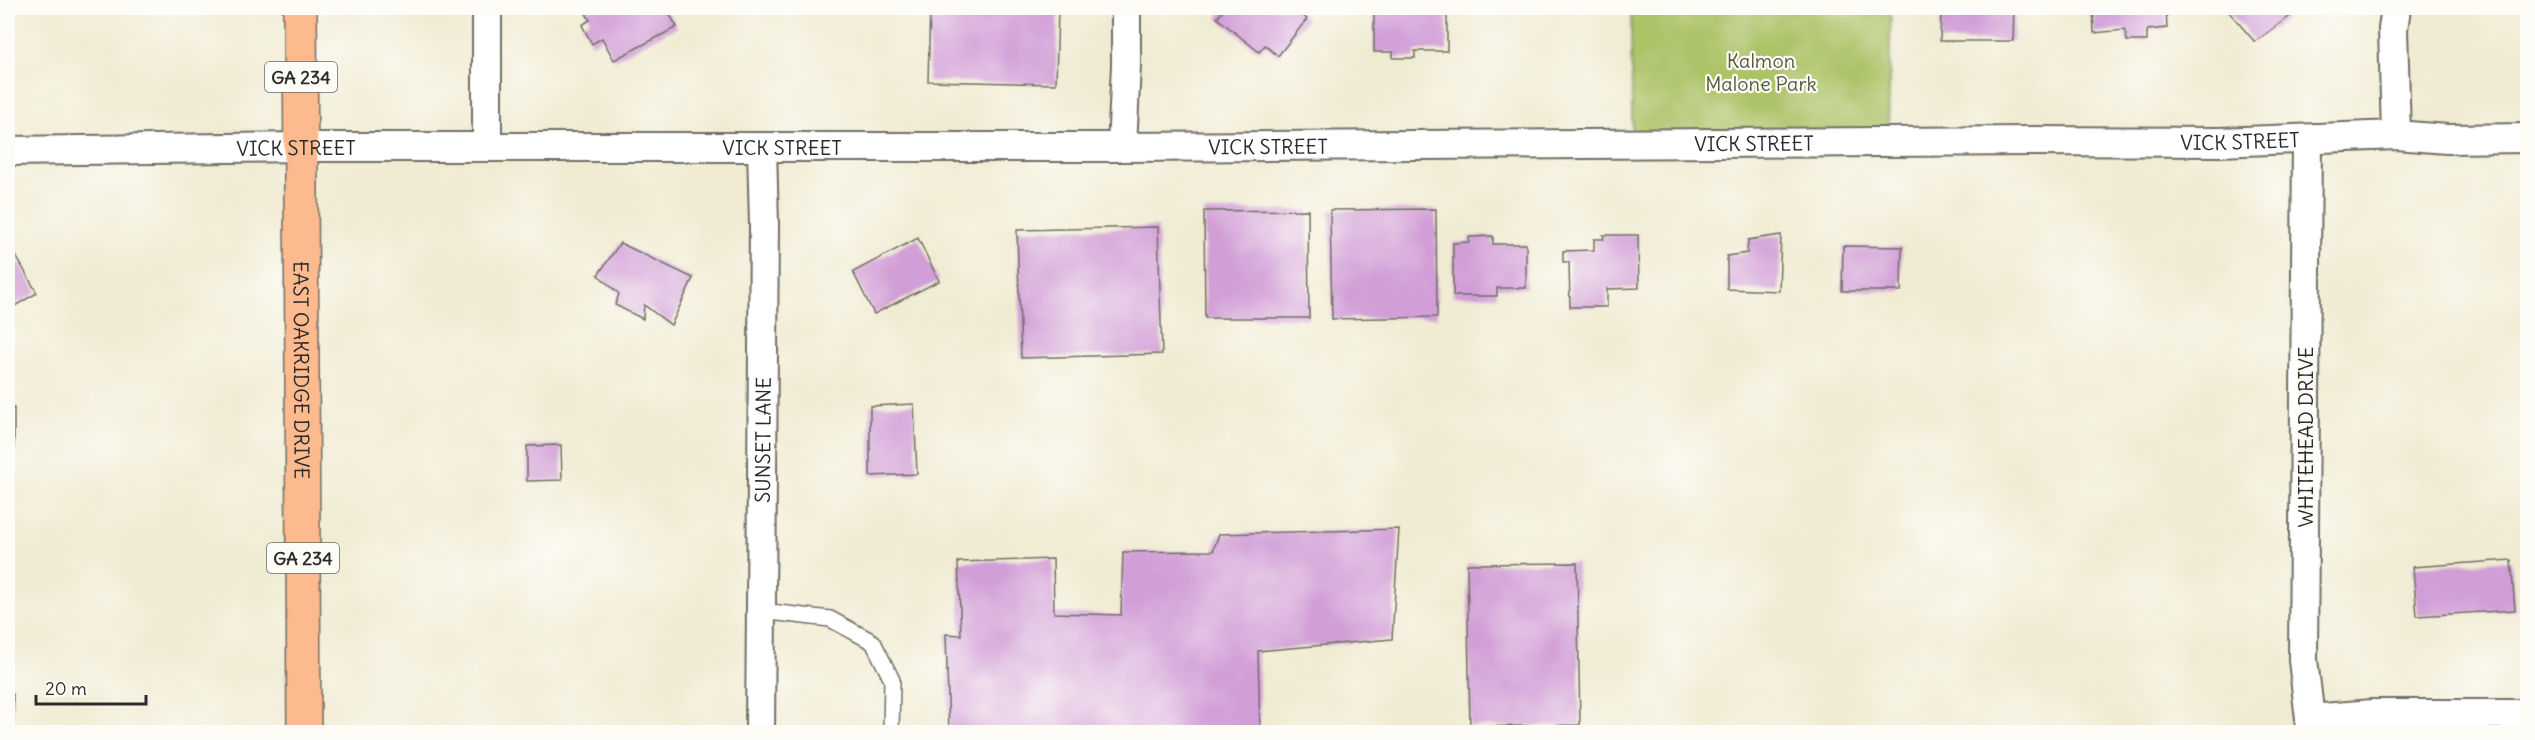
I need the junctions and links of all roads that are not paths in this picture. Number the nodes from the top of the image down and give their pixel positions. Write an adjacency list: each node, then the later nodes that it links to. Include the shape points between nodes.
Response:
1 (300, 8): 8 (main road, EAST OAKRIDGE DRIVE / GA 234)
2 (487, 8): 9 (street)
3 (1126, 8): 10 (street)
4 (2396, 8): 5 (street)
5 (2396, 135): 6 (street, VICK STREET); 7 (street, VICK STREET)
6 (2528, 138)
7 (2307, 140): 10 (street, VICK STREET); 15 (street, WHITEHEAD DRIVE, via 2303,660)
8 (301, 147): 9 (street, VICK STREET); 12 (street, VICK STREET); 16 (main road, EAST OAKRIDGE DRIVE / GA 234)
9 (487, 147): 11 (street, VICK STREET)
10 (1122, 147): 11 (street, VICK STREET)
11 (762, 148): 13 (street, SUNSET LANE)
12 (8, 151)
13 (761, 611): 17 (street, SUNSET LANE); 18 (lane, via 830,619 873,642 892,680)
14 (2528, 714): 15 (street, via 2373,714)
15 (2309, 726)
16 (304, 732)
17 (760, 732)
18 (891, 732)

